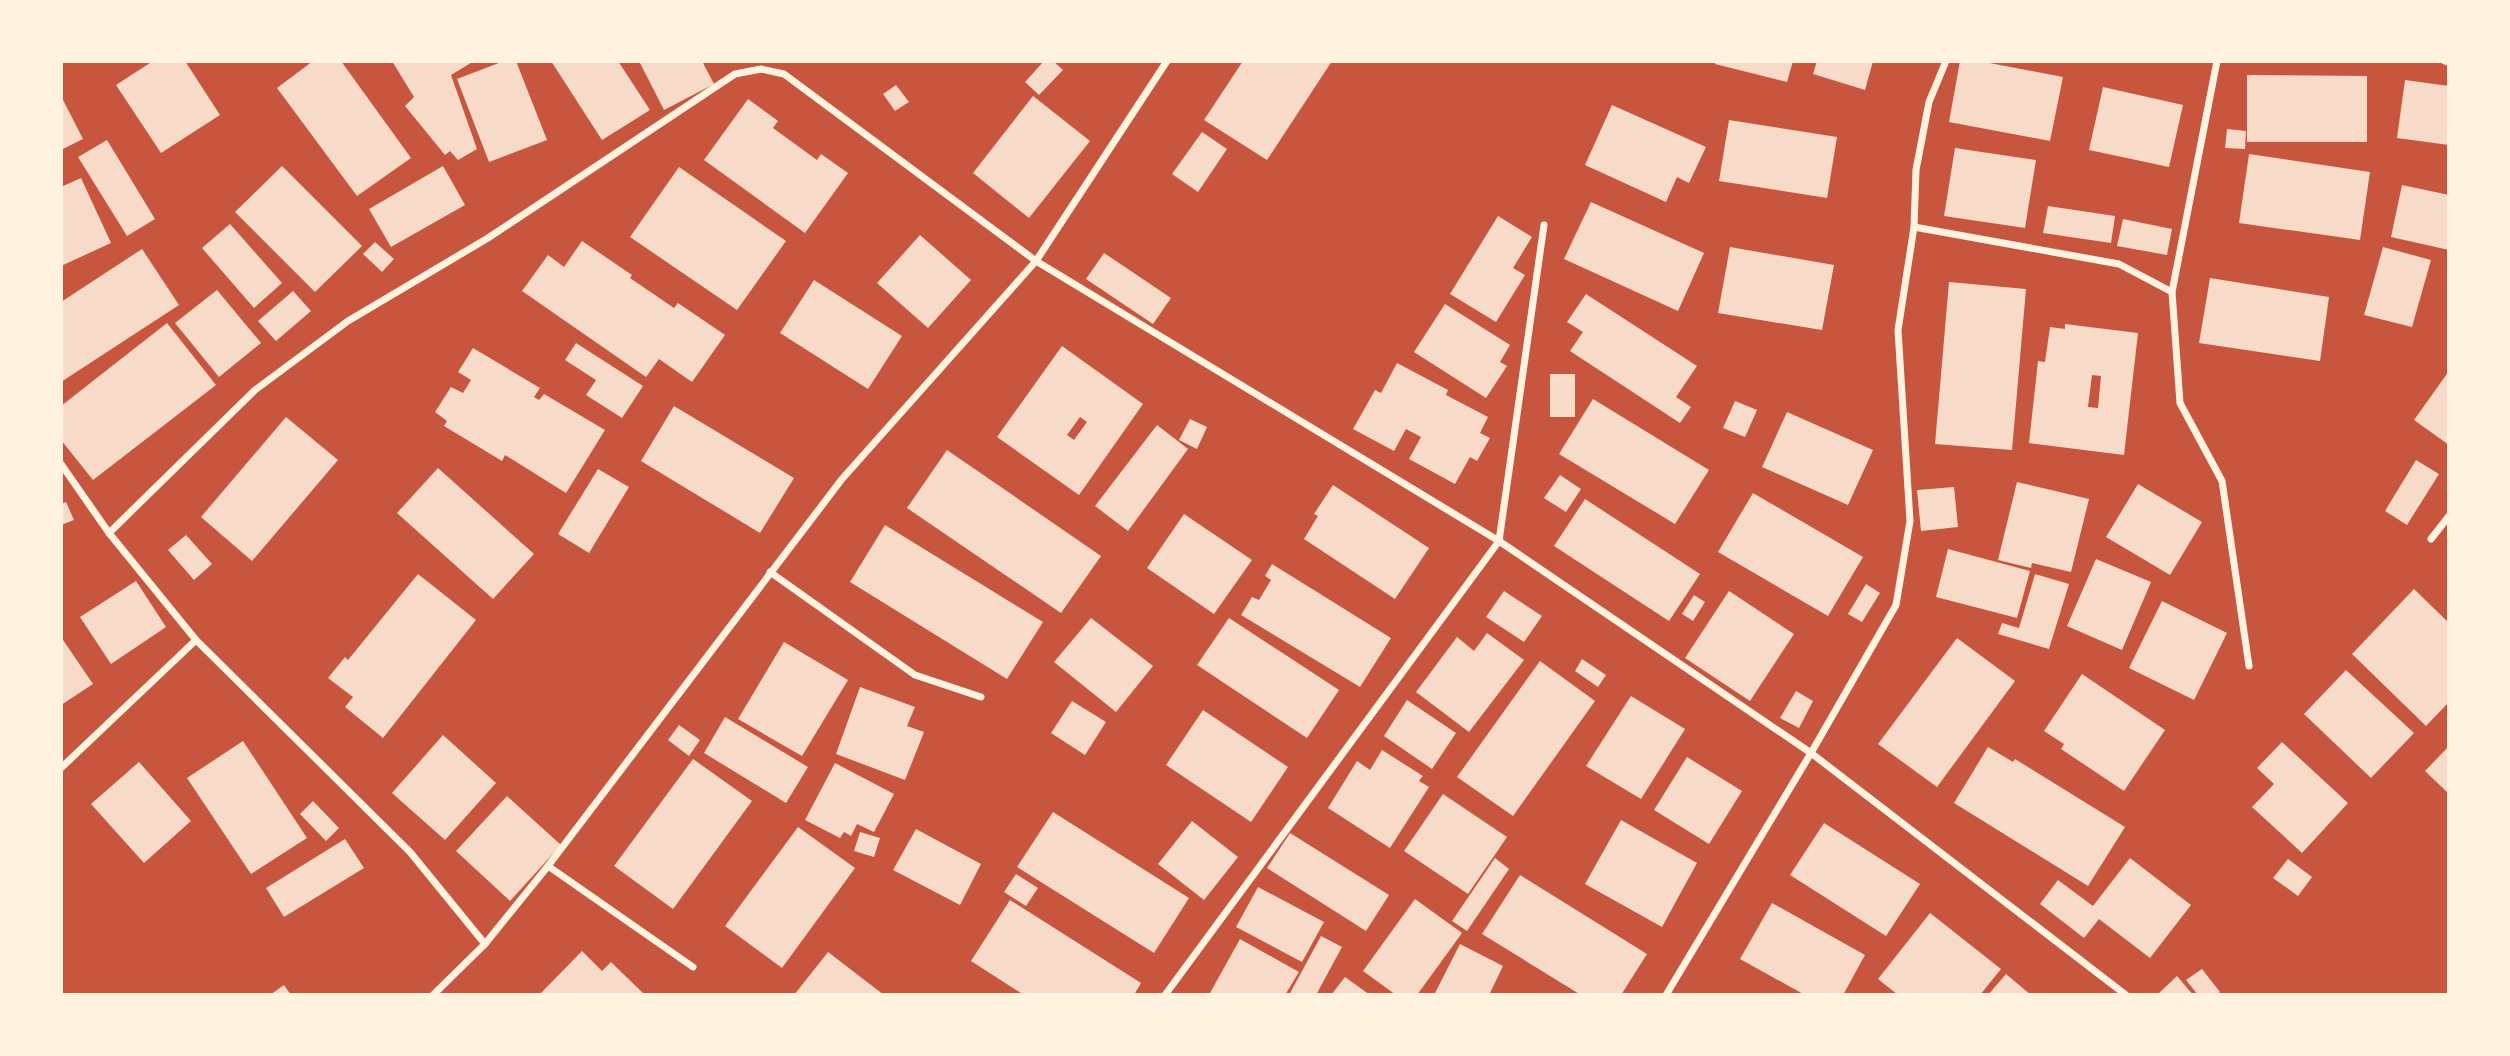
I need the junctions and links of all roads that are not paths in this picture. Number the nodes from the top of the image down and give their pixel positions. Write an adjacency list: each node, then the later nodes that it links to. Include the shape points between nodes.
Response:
1 (1167, 61): 6 (street)
2 (1947, 61): 5 (street, via 1929,102 1916,170)
3 (2217, 61): 7 (street)
4 (1544, 225): 12 (street)
5 (1914, 227): 7 (street, via 2119,264); 17 (street, via 1898,330 1910,521 1896,605)
6 (1036, 261): 10 (street, via 784,74 761,69 735,74 488,238 348,321 266,382); 12 (street); 13 (street, via 842,479)
7 (2172, 292): 15 (street, via 2180,403 2222,481)
8 (61, 464): 10 (street)
9 (2449, 516): 11 (street)
10 (109, 533): 14 (street)
11 (2431, 539)
12 (1499, 541): 17 (street); 23 (street)
13 (770, 572): 16 (street, via 915,675); 19 (street)
14 (196, 640): 18 (street); 20 (street, via 411,852)
15 (2249, 666)
16 (981, 697)
17 (1811, 753): 24 (street); 25 (street)
18 (61, 768)
19 (548, 866): 20 (street); 21 (street)
20 (485, 944): 22 (street)
21 (693, 967)
22 (433, 995)
23 (1165, 995)
24 (1666, 995)
25 (2126, 995)

